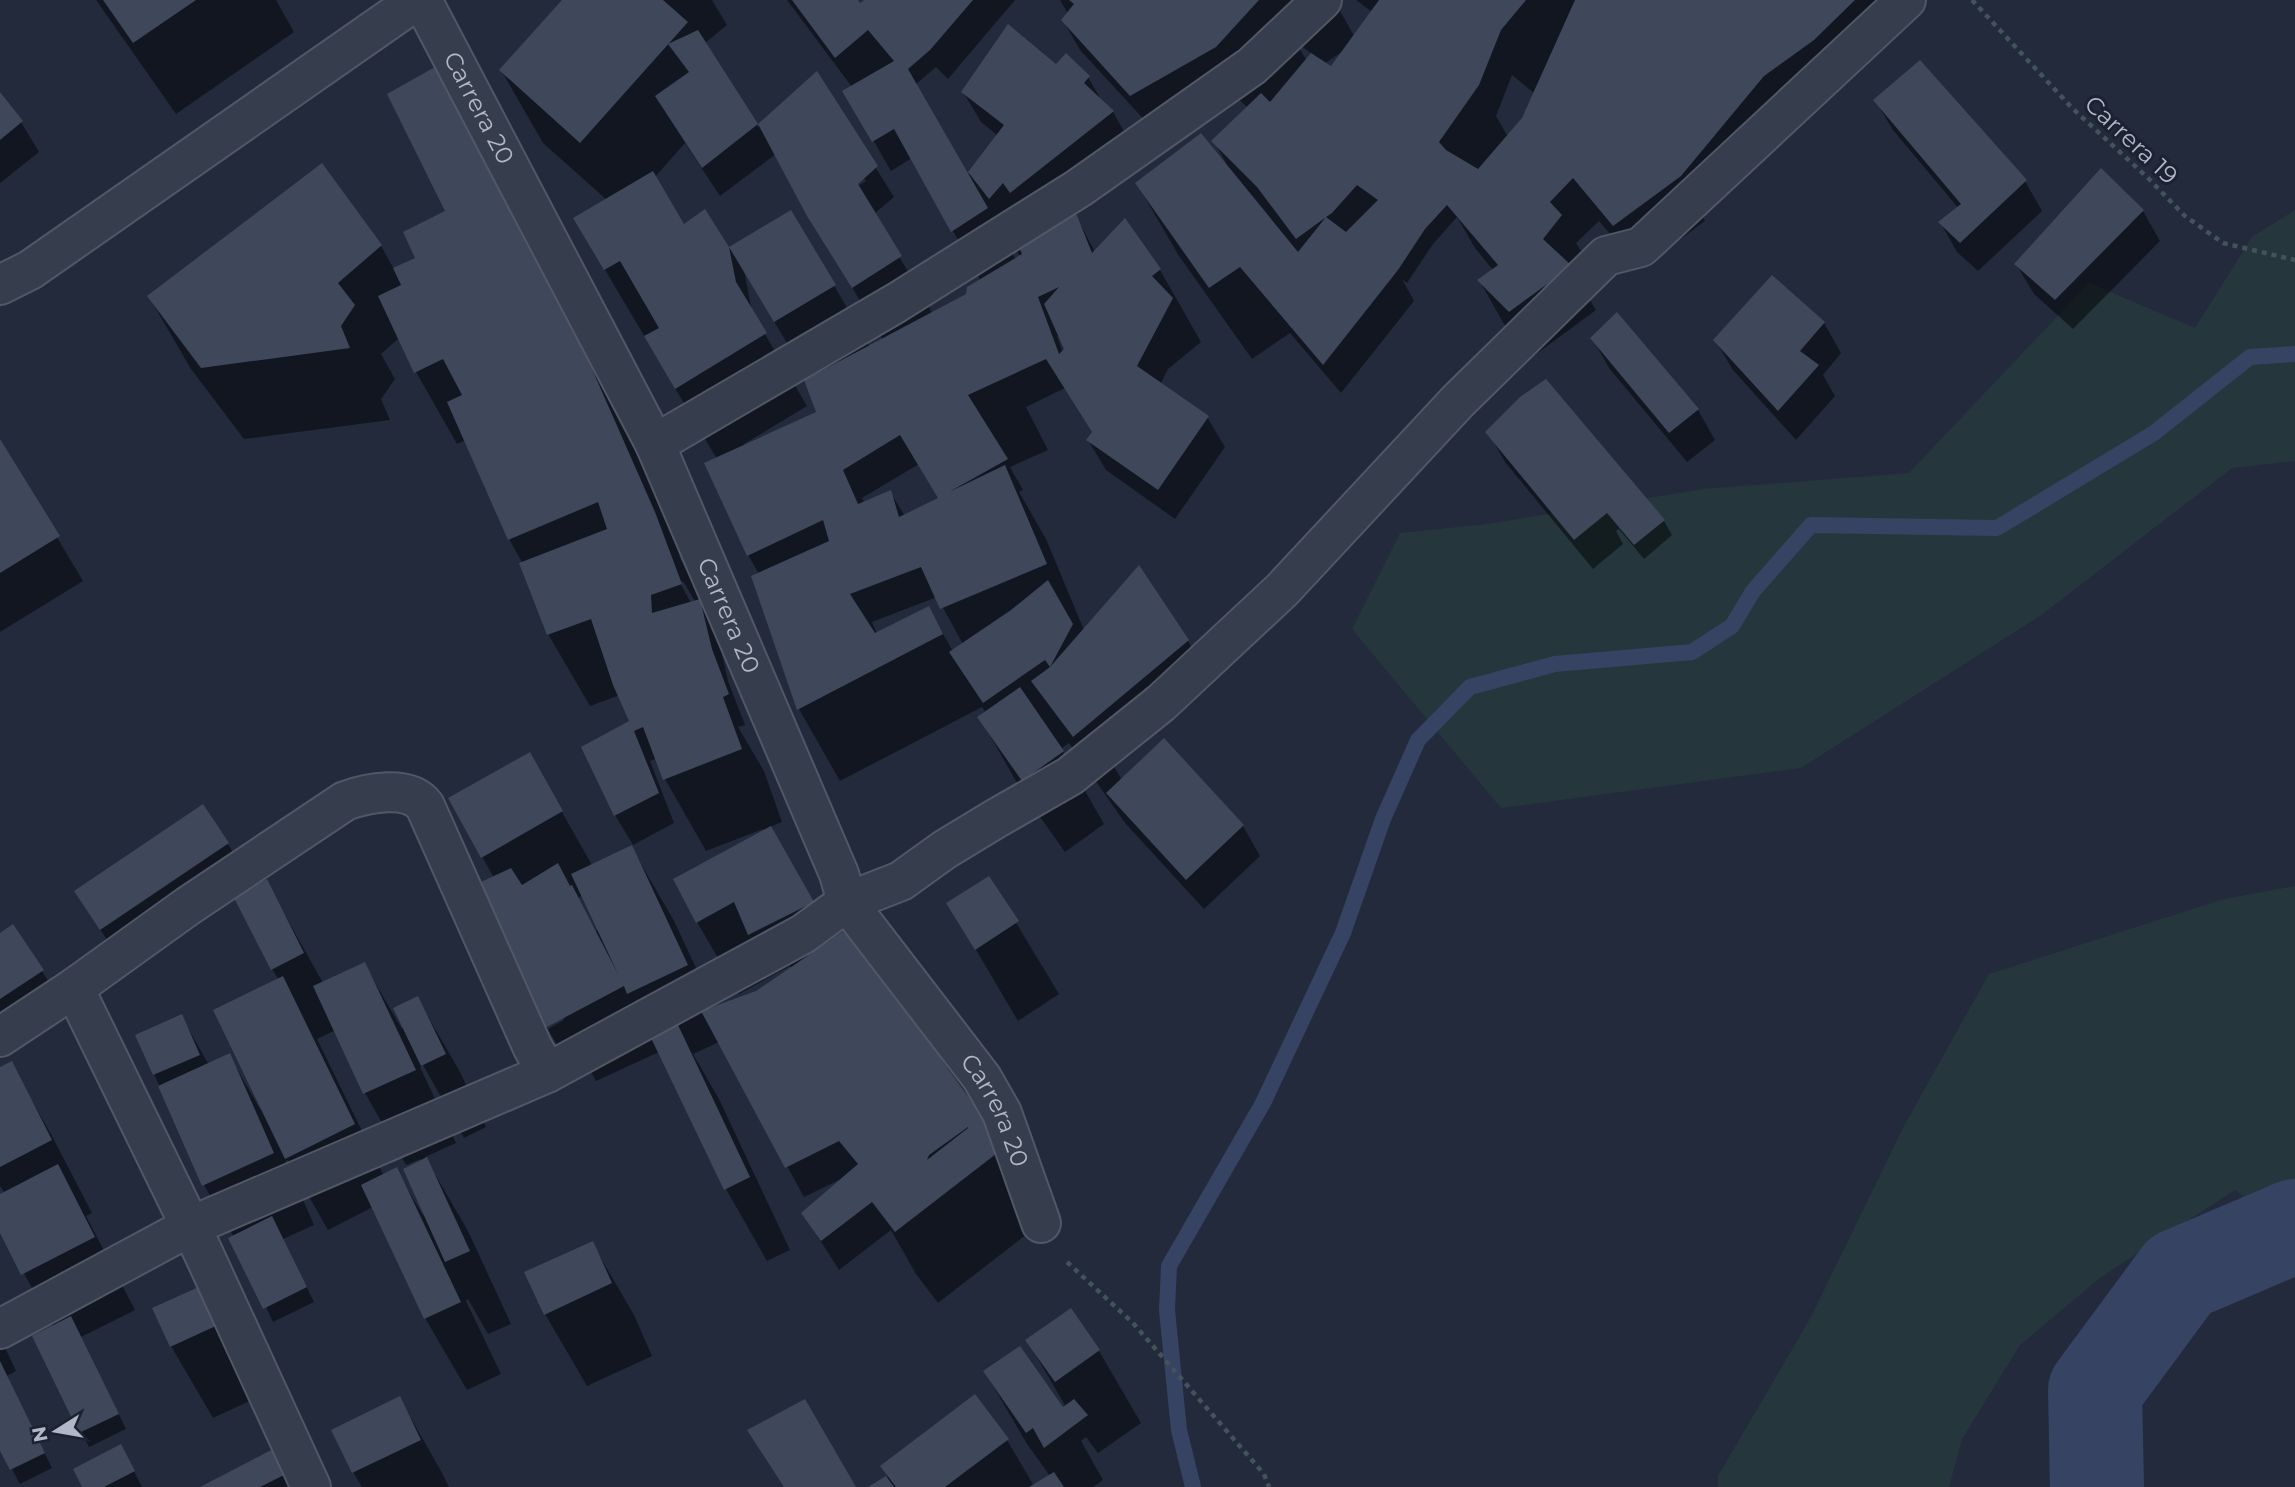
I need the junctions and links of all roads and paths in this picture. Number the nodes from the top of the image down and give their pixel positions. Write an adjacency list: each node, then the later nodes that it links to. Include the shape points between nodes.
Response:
1 (417, 0): 7 (street, via 30,270)
2 (422, 0): 8 (street, Carrera 20)
3 (1322, 0): 8 (street, via 1252,66 1079,188 896,303)
4 (1906, 0): 9 (street, via 1641,247 1606,257 1458,401 1282,590 1161,703 1061,782 901,881)
5 (1972, 0): 6 (path, Carrera 19, via 2072,108 2185,216 2223,243)
6 (2295, 260)
7 (0, 285)
8 (655, 444): 9 (street, Carrera 20)
9 (847, 902): 12 (street, via 803,934); 14 (street, Carrera 20, via 982,1078 1002,1113)
10 (74, 988): 11 (street); 12 (street, via 345,801 403,793 425,806); 13 (street)
11 (0, 1037)
12 (547, 1073): 13 (street)
13 (189, 1227): 15 (street); 16 (street)
14 (1051, 1239): 17 (path, via 1133,1323 1264,1474)
15 (0, 1329)
16 (311, 1487)
17 (1269, 1487)

